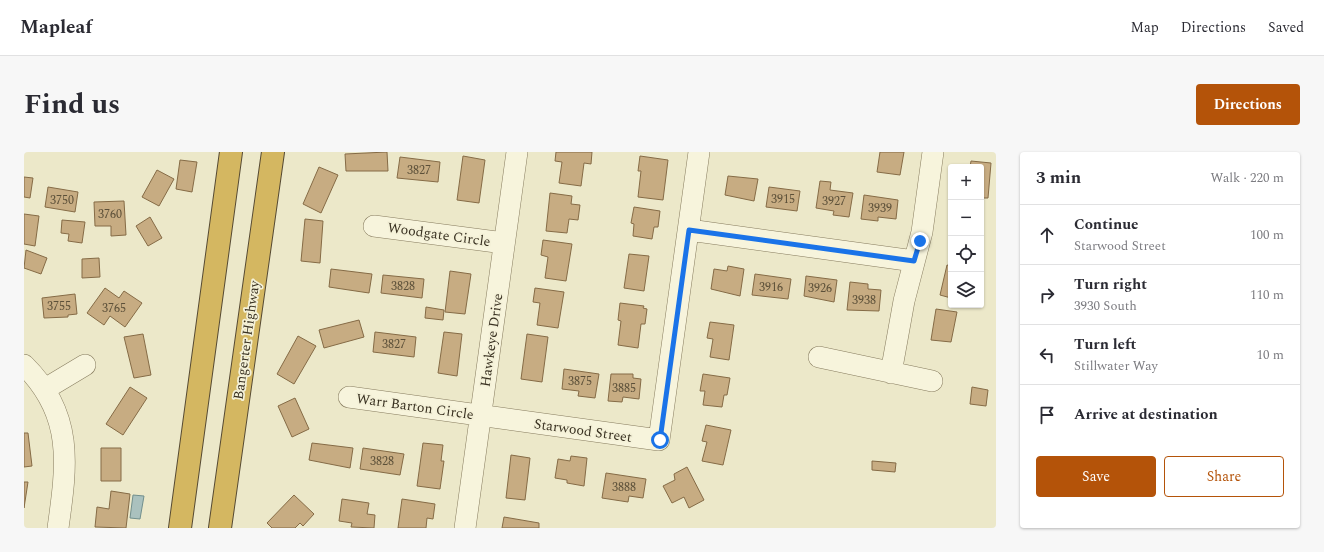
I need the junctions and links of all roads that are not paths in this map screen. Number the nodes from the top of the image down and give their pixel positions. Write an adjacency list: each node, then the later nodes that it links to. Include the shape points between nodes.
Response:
1 (231, 152): 19 (highway)
2 (273, 152): 20 (highway, Bangerter Highway)
3 (517, 152): 8 (street, Hawkeye Drive)
4 (699, 152): 7 (street, Starwood Street)
5 (933, 152): 9 (street, via 922,232)
6 (374, 226): 8 (street, Woodgate Circle)
7 (689, 230): 9 (street); 17 (street, Starwood Street, via 660,440)
8 (504, 243): 17 (street, Hawkeye Drive)
9 (914, 261): 13 (street)
10 (818, 357): 13 (street)
11 (24, 365): 15 (street)
12 (85, 365): 15 (street)
13 (891, 373): 14 (street)
14 (932, 382)
15 (45, 389): 18 (street, via 59,423 65,455)
16 (349, 397): 17 (street, Warr Barton Circle)
17 (481, 416): 21 (street, Hawkeye Drive)
18 (58, 528)
19 (180, 528)
20 (220, 528)
21 (465, 528)

